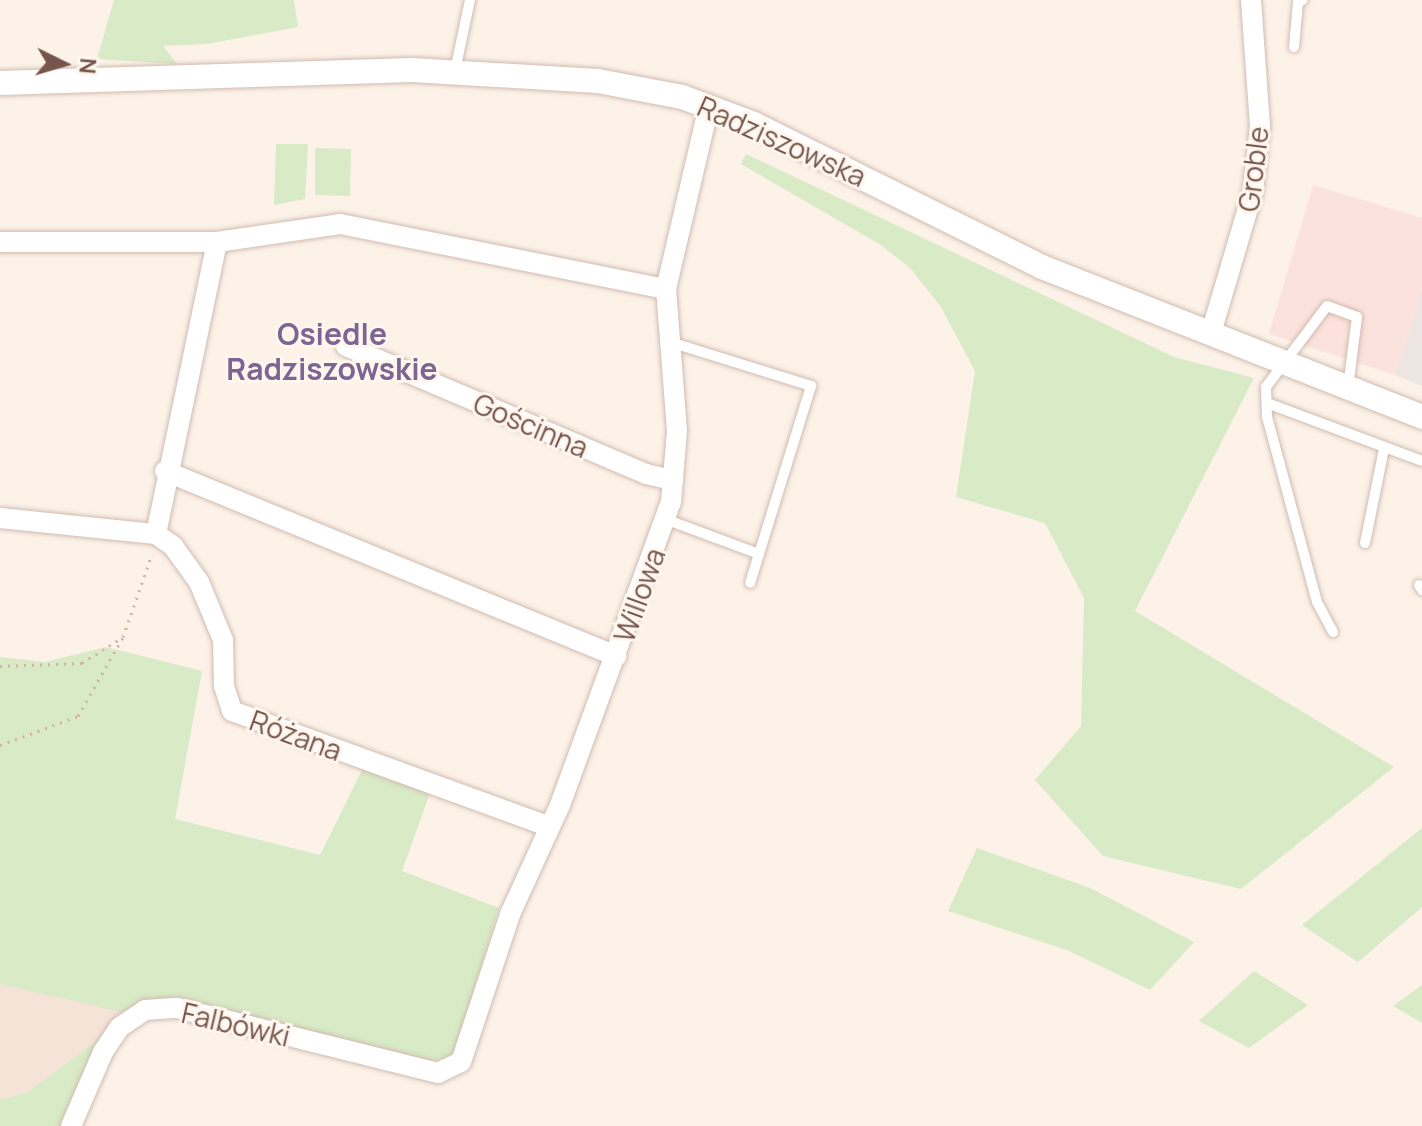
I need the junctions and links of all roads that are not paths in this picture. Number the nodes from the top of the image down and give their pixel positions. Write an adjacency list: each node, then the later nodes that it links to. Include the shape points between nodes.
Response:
1 (470, 0): 5 (lane)
2 (1251, 0): 11 (street, Groble, via 1260,126 1253,191)
3 (1303, 0): 4 (lane, via 1298,2)
4 (1294, 47)
5 (455, 73): 6 (street, Radziszowska, via 338,70); 7 (street, Radziszowska, via 598,81)
6 (0, 83)
7 (709, 106): 10 (street, Willowa); 11 (street, Radziszowska, via 854,172 999,248)
8 (0, 242): 9 (street)
9 (217, 242): 10 (street, via 340,224); 20 (street)
10 (666, 289): 12 (street, Willowa)
11 (1211, 333): 14 (street, Radziszowska)
12 (670, 342): 21 (street, Willowa, via 677,431); 28 (lane, via 811,386)
13 (346, 346): 21 (street, Gościnna, via 646,474)
14 (1281, 361): 15 (street, Radziszowska); 15 (lane, via 1327,306 1357,317); 16 (lane, via 1266,387)
15 (1348, 387): 17 (street, Radziszowska)
16 (1267, 403): 18 (lane); 30 (lane, via 1317,602)
17 (1422, 417)
18 (1384, 449): 19 (lane); 27 (lane)
19 (1422, 461)
20 (165, 471): 26 (street); 31 (street)
21 (673, 480): 23 (street, Willowa)
22 (0, 518): 24 (street)
23 (665, 519): 28 (lane); 31 (street, Willowa)
24 (78, 528): 25 (street); 26 (street)
25 (0, 529)
26 (156, 534): 32 (street, Różana, via 173,546 199,582 223,640 224,686 232,711)
27 (1365, 543)
28 (759, 554): 29 (lane)
29 (750, 583)
30 (1333, 632)
31 (617, 656): 32 (street, Willowa)
32 (550, 827): 33 (street, Willowa, via 511,912)
33 (461, 1062): 34 (street, Falbówki, via 438,1073 177,1008 145,1010 120,1027 103,1052)
34 (71, 1126)

